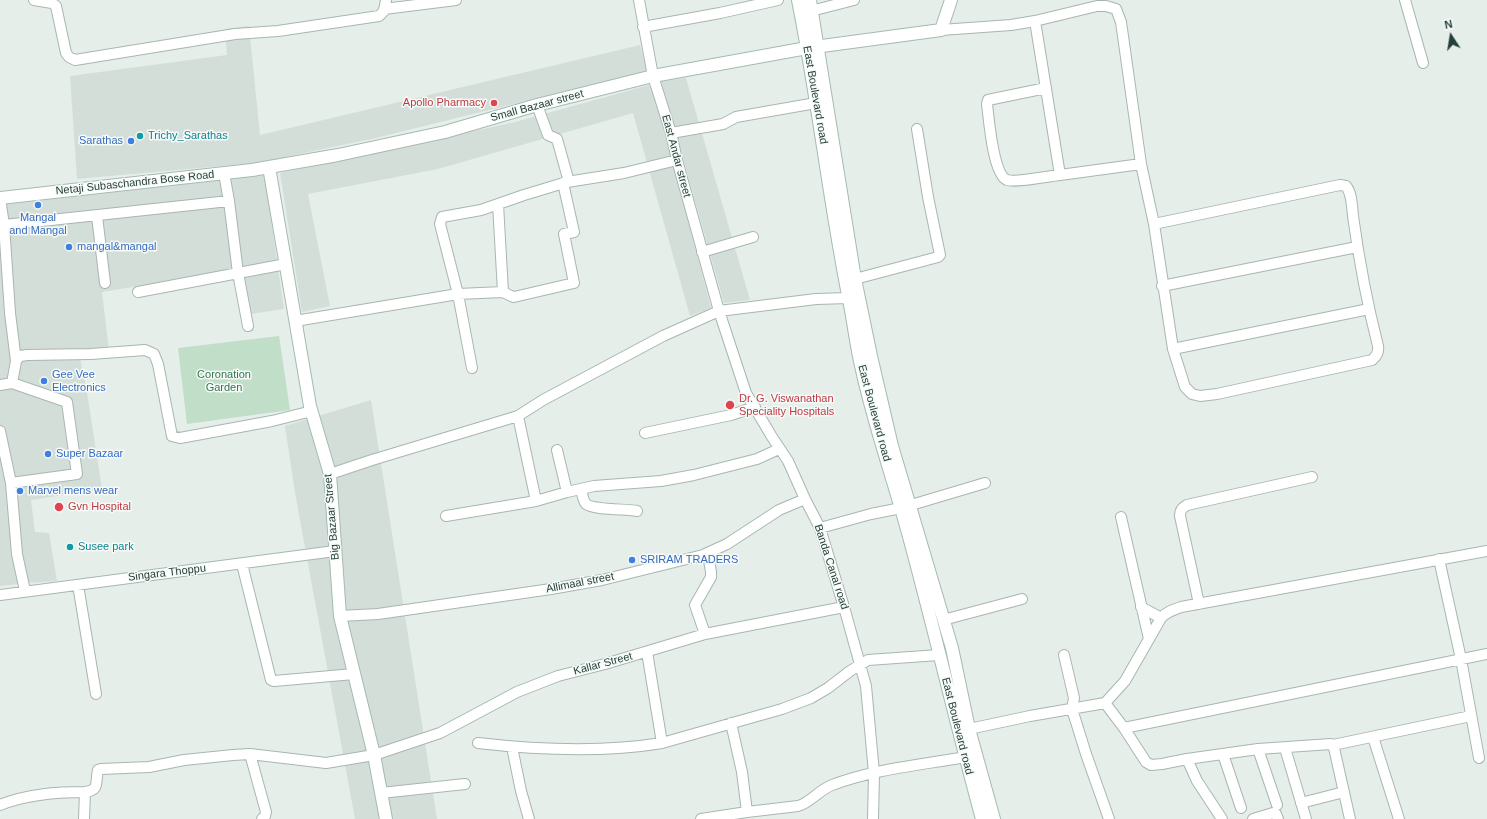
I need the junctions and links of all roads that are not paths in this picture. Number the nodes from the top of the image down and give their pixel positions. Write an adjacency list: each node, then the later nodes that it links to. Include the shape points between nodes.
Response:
1 (34, 0): 9 (street, via 52,3 57,8 66,53 75,60 235,34 278,31 379,16)
2 (456, 0): 9 (street)
3 (639, 0): 12 (street, East Andar street)
4 (778, 0): 12 (street)
5 (798, 0): 14 (main road, East Boulevard road)
6 (854, 0): 10 (street)
7 (951, 0): 13 (main road)
8 (1405, 0): 15 (street)
9 (385, 5)
10 (810, 6): 14 (main road)
11 (1035, 21): 13 (street); 17 (street); 23 (street, via 1097,6 1116,9 1121,22)
12 (643, 27): 16 (street, East Andar street)
13 (941, 30): 14 (main road, Small Bazaar street)
14 (812, 47): 16 (main road, Small Bazaar street); 18 (main road, East Boulevard road); 39 (main road)
15 (1423, 63)
16 (653, 76): 19 (main road, Small Bazaar street); 21 (street, East Andar street)
17 (1046, 88): 26 (street); 26 (street, via 988,100 995,156 999,171 1008,180)
18 (816, 103): 21 (street, via 736,117 723,124); 45 (main road, East Boulevard road)
19 (537, 105): 24 (main road, Small Bazaar street, via 445,132); 27 (street, via 548,135 557,139)
20 (917, 129): 39 (street, via 940,255)
21 (671, 133): 22 (street, East Andar street)
22 (677, 160): 27 (street); 36 (street, East Andar street)
23 (1141, 164): 26 (street); 32 (street)
24 (269, 167): 25 (main road, Netaji Subaschandra Bose Road); 37 (main road, Big Bazaar Street)
25 (224, 172): 28 (main road, Netaji Subaschandra Bose Road); 29 (street)
26 (1060, 175)
27 (566, 183): 30 (street); 43 (street, via 574,232 564,234 574,283 514,297)
28 (0, 198): 33 (street)
29 (229, 201): 31 (street); 38 (street)
30 (498, 204): 43 (street); 44 (street, via 440,219)
31 (96, 216): 33 (street); 40 (street)
32 (1154, 224): 35 (street, via 1342,185 1350,193); 41 (street)
33 (4, 225): 51 (street)
34 (753, 237): 36 (street)
35 (1357, 247): 41 (street); 46 (street)
36 (702, 252): 47 (street, East Andar street)
37 (286, 264): 38 (street); 48 (main road, Big Bazaar Street)
38 (238, 273): 42 (street); 49 (street)
39 (855, 279): 70 (main road)
40 (105, 283)
41 (1162, 286): 50 (street)
42 (138, 292)
43 (503, 292): 44 (street)
44 (458, 294): 48 (street); 52 (street)
45 (849, 298): 47 (street, via 816,299); 70 (main road, East Boulevard road, via 862,370 876,427)
46 (1369, 309): 50 (street); 50 (street, via 1379,350 1372,360 1217,394 1200,396 1192,394 1185,387)
47 (719, 311): 55 (street, Banda Canal road, via 746,393); 57 (street, via 663,336)
48 (295, 321): 56 (main road, Big Bazaar Street)
49 (248, 326)
50 (1173, 349)
51 (16, 361): 53 (street); 56 (street, via 20,356 27,355 144,350 154,354 172,436 180,438)
52 (472, 368)
53 (12, 383): 54 (street); 64 (street, via 67,402 77,474)
54 (0, 385)
55 (755, 407): 59 (street, via 731,416); 60 (street, Banda Canal road)
56 (312, 411): 62 (main road, Big Bazaar Street)
57 (518, 416): 62 (street); 69 (street)
58 (0, 432): 64 (street)
59 (645, 433)
60 (779, 449): 66 (street, via 757,459 694,475); 68 (street, Banda Canal road, via 788,461)
61 (557, 450): 67 (street)
62 (330, 474): 75 (main road, Big Bazaar Street)
63 (1312, 477): 84 (street, via 1182,508 1180,516)
64 (11, 483): 81 (street, via 17,554)
65 (985, 483): 70 (street)
66 (581, 489): 67 (street); 71 (street, via 589,506)
67 (567, 492): 69 (street)
68 (805, 499): 74 (street, Banda Canal road); 77 (street, Allimaal street, via 779,510)
69 (536, 501): 72 (street)
70 (906, 506): 74 (street); 89 (main road); 94 (main road, East Boulevard road)
71 (636, 511)
72 (446, 516)
73 (1121, 517): 86 (street)
74 (820, 528): 85 (street, Banda Canal road)
75 (335, 551): 79 (street, Singara Thoppu); 87 (main road, Big Bazaar Street)
76 (1487, 551): 78 (street)
77 (708, 554): 87 (street, Allimaal street, via 602,580 551,589 378,614); 90 (street, via 710,577 695,605)
78 (1439, 560): 84 (street); 96 (street)
79 (242, 564): 80 (street, Singara Thoppu); 98 (street, via 271,680)
80 (78, 585): 81 (street, Singara Thoppu); 99 (street)
81 (26, 592): 82 (street, Singara Thoppu)
82 (0, 595)
83 (1022, 599): 89 (street)
84 (1198, 604): 88 (street, via 1171,610)
85 (844, 607): 90 (street, Kallar Street); 97 (street, Banda Canal road)
86 (1141, 607): 88 (street); 91 (street)
87 (340, 616): 98 (main road, Big Bazaar Street)
88 (1161, 618): 91 (street)
89 (943, 620): 105 (main road, via 952,648)
90 (705, 634): 92 (street, Kallar Street)
91 (1148, 640): 100 (street, via 1125,681)
92 (647, 652): 108 (street); 115 (street, Kallar Street, via 558,676 517,692 440,733)
93 (1487, 654): 96 (street)
94 (939, 655): 97 (street, via 868,660); 116 (main road, East Boulevard road)
95 (1064, 655): 101 (street, via 1074,698)
96 (1461, 659): 102 (street); 104 (street)
97 (860, 666): 103 (street, via 811,698); 119 (street, Banda Canal road, via 866,686)
98 (354, 674): 115 (main road, Big Bazaar Street)
99 (96, 694)
100 (1105, 703): 101 (street); 104 (street)
101 (1072, 709): 105 (street); 138 (street)
102 (1471, 716): 106 (street); 117 (street)
103 (731, 723): 108 (street); 128 (street, via 742,772)
104 (1124, 728): 118 (street, via 1146,762 1151,765)
105 (969, 729): 137 (main road)
106 (1373, 737): 109 (street); 143 (street)
107 (478, 743): 110 (street)
108 (662, 743): 110 (street, via 601,749)
109 (1332, 745): 111 (street); 122 (street)
110 (512, 747): 133 (street)
111 (1285, 748): 112 (street); 124 (street)
112 (1258, 750): 114 (street); 126 (street)
113 (250, 754): 115 (street, Kallar Street, via 326,763); 121 (street, Kallar Street, via 184,760 149,767 101,769 98,770 96,788); 131 (street, via 266,812)
114 (1223, 754): 118 (street); 127 (street)
115 (374, 755): 123 (main road, Big Bazaar Street)
116 (965, 757): 119 (street); 136 (main road, East Boulevard road)
117 (1479, 758)
118 (1187, 759): 139 (street, via 1197,781)
119 (874, 773): 128 (street, via 831,785 801,806); 135 (street, Banda Canal road)
120 (465, 784): 123 (street)
121 (85, 792): 125 (street, via 44,794 18,798); 130 (street)
122 (1344, 792): 124 (street); 142 (street)
123 (381, 793): 132 (main road, Big Bazaar Street)
124 (1301, 803): 129 (street)
125 (0, 805)
126 (1277, 805)
127 (1241, 808)
128 (747, 812): 134 (street)
129 (1304, 818)
130 (84, 819)
131 (262, 819)
132 (386, 819)
133 (529, 819)
134 (700, 819)
135 (873, 819)
136 (982, 819)
137 (994, 819)
138 (1109, 819)
139 (1222, 819)
140 (1253, 819): 141 (street, via 1273,813)
141 (1278, 819)
142 (1350, 819)
143 (1399, 819)

